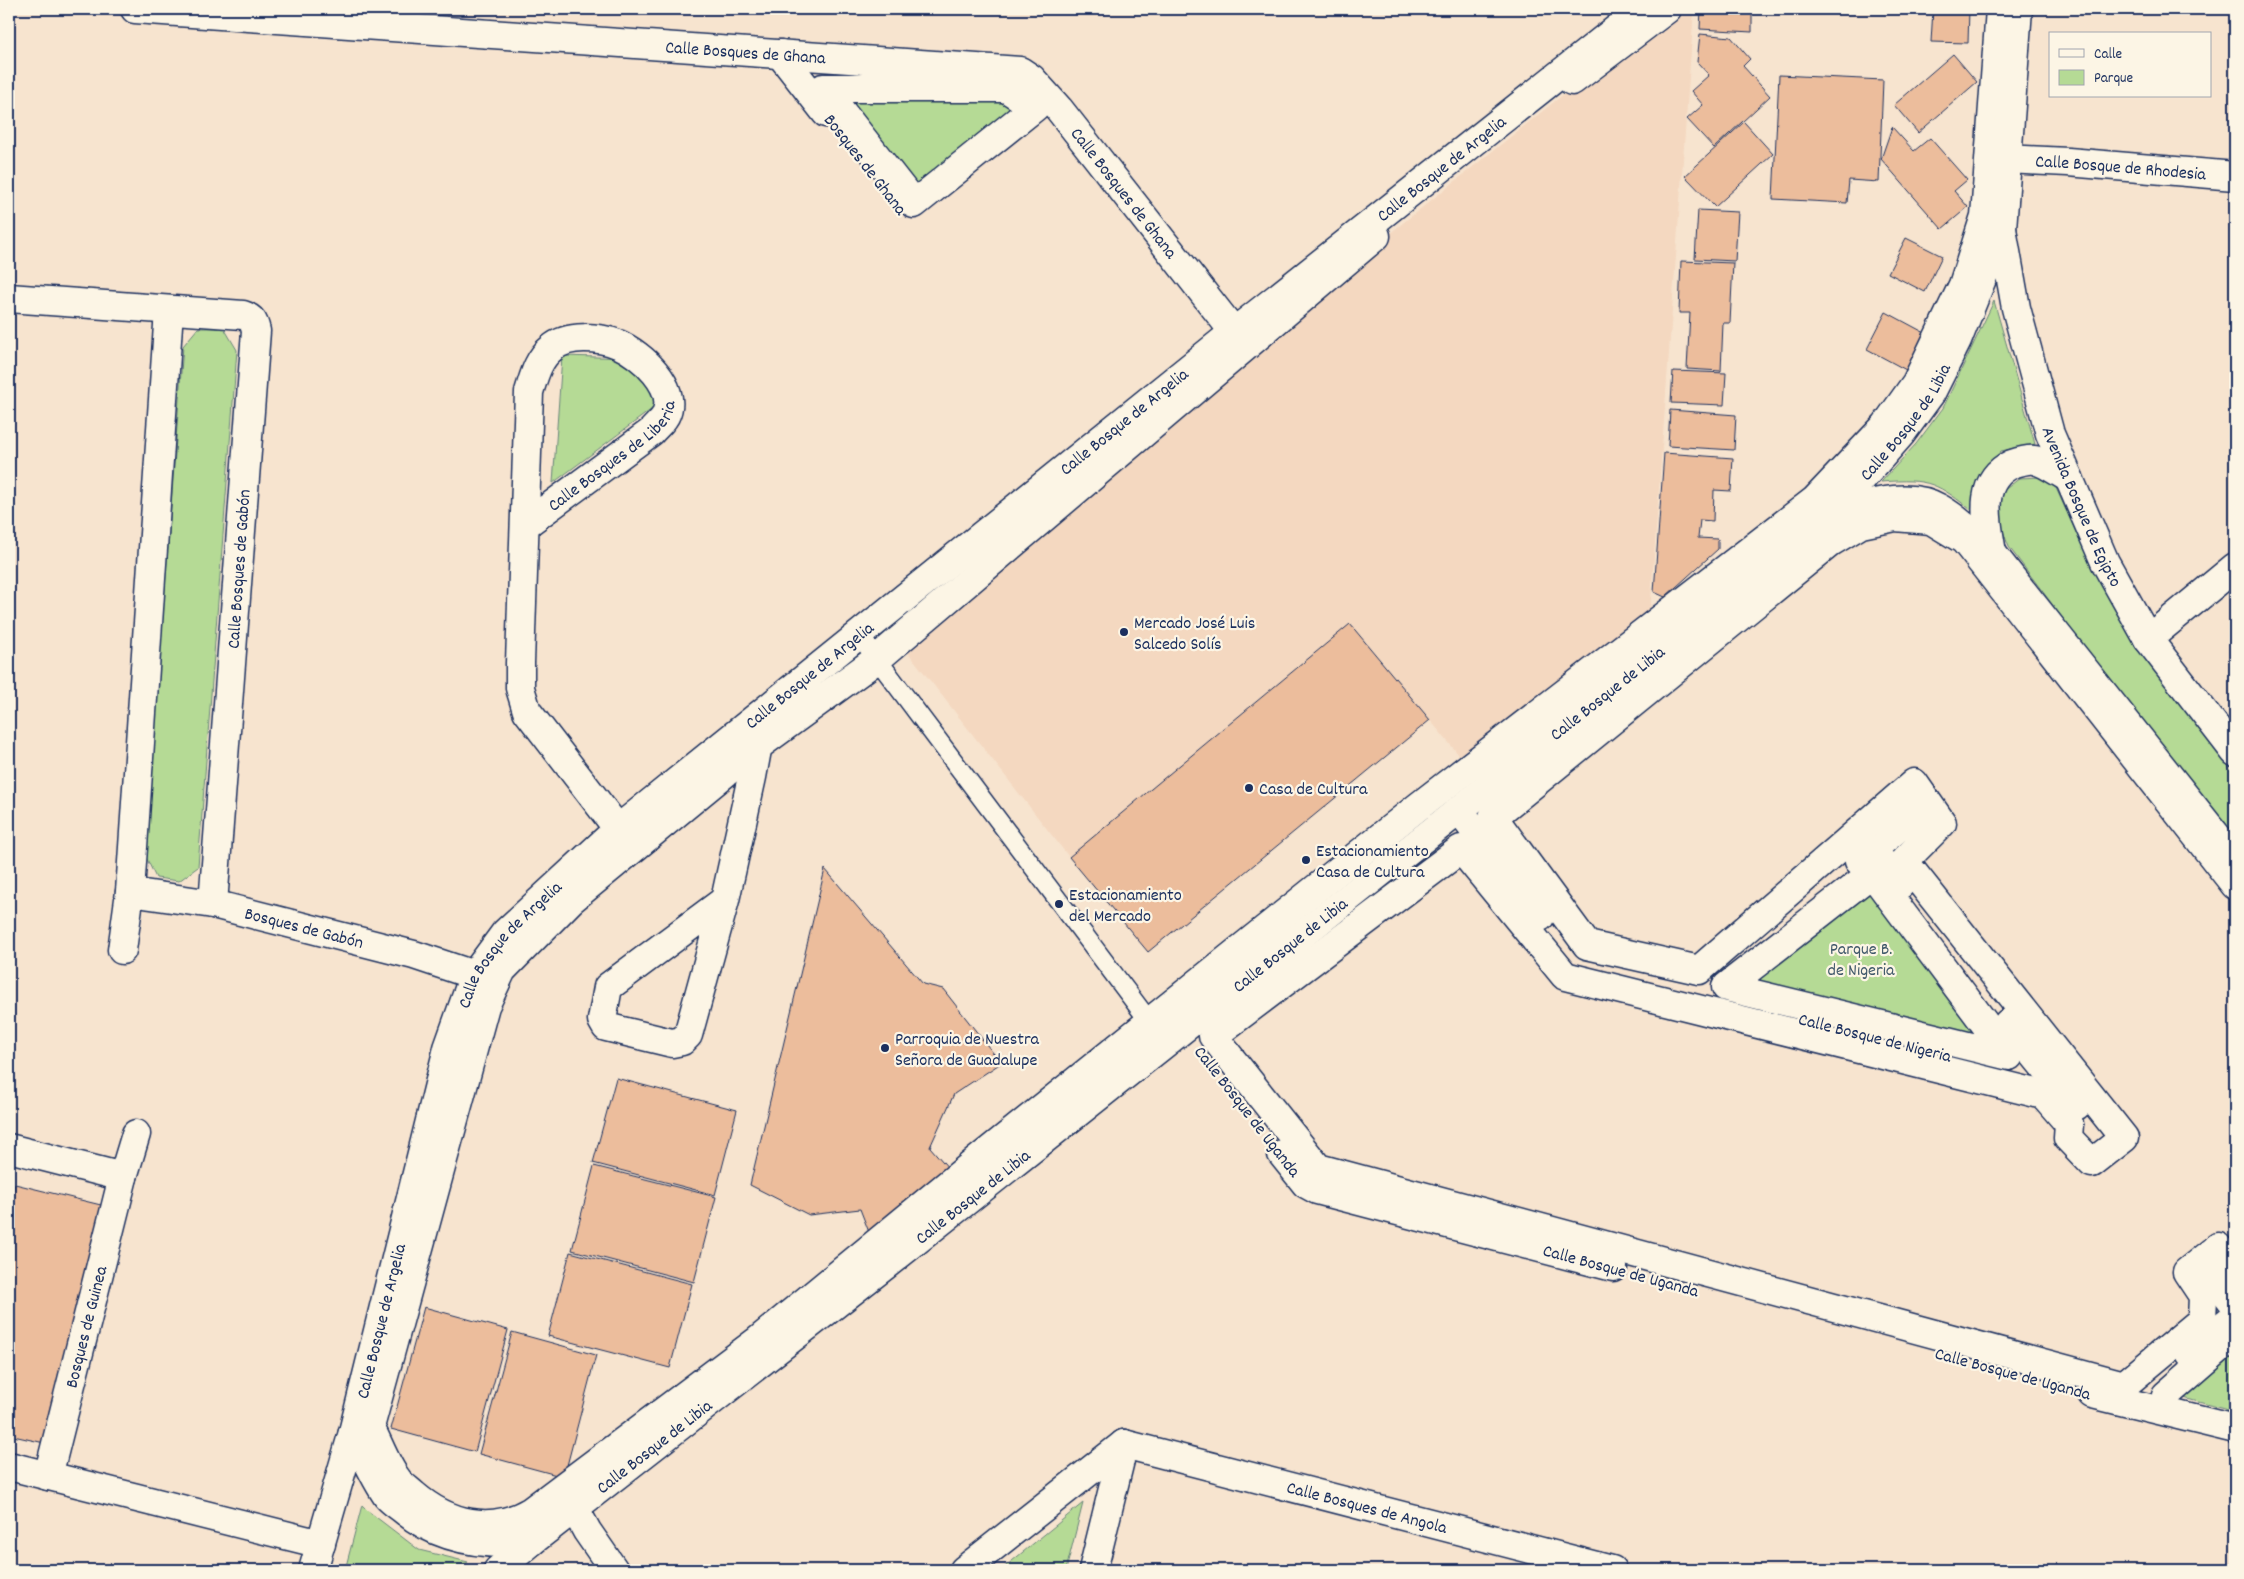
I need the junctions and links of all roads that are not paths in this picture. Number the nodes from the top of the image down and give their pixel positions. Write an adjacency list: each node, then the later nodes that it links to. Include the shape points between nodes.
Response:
1 (135, 9): 6 (street, Calle Bosques de Ghana)
2 (1642, 9): 13 (street, Calle Bosque de Argelia)
3 (1667, 9): 21 (street, via 1425,194)
4 (2000, 9): 37 (street, via 1985,216 1963,285 1942,332 1916,383 1886,425 1815,500 1419,806)
5 (2018, 9): 8 (street, Calle Bosque de Libia)
6 (780, 54): 7 (street, Calle Bosques de Ghana, via 1020,71 1032,79); 7 (street, Bosques de Ghana, via 912,222)
7 (1047, 108): 7 (street, via 1006,88 823,88 914,204); 13 (street, Calle Bosques de Ghana)
8 (2006, 159): 9 (street, Calle Bosque de Rhodesia); 10 (street, Calle Bosque de Libia)
9 (2235, 176)
10 (2002, 229): 14 (street, Avenida Bosque de Egipto, via 2016,308 2050,434); 15 (street, Calle Bosque de Libia, via 1957,341 1930,393 1901,434)
11 (9, 298): 12 (street, Calle Bosques de Gabón)
12 (169, 310): 31 (street); 33 (street, Calle Bosques de Gabón, via 243,315 252,320 256,331)
13 (1234, 332): 19 (street, Calle Bosque de Argelia)
14 (2069, 478): 17 (street, via 2034,460 2016,462 2000,470 1989,490 1986,511); 20 (street, Avenida Bosque de Egipto, via 2105,562)
15 (1827, 518): 17 (street, via 1860,506 1906,499 1938,507 1966,527); 25 (street, Calle Bosque de Libia)
16 (525, 525): 16 (street, Calle Bosques de Liberia, via 529,392 536,368 552,348 569,339 618,344 657,374 668,394 666,414 651,432); 27 (street, Calle Bosques de Liberia, via 520,688 527,712)
17 (1992, 553): 28 (street)
18 (2235, 567): 20 (street)
19 (859, 635): 21 (lane); 22 (street, Calle Bosque de Argelia)
20 (2148, 639): 24 (street, Avenida Bosque de Egipto)
21 (877, 659): 23 (street); 37 (lane)
22 (760, 716): 23 (street); 27 (street, Calle Bosque de Argelia)
23 (758, 746): 32 (street); 37 (street, via 571,900 502,970 485,1006 370,1427 397,1480 421,1501 450,1517 472,1524 503,1523 531,1511 756,1342)
24 (2235, 752)
25 (1459, 810): 36 (street, Calle Bosque de Nigeria, via 1571,956 1582,962); 38 (street, Calle Bosque de Libia)
26 (1917, 812): 29 (street)
27 (618, 829): 35 (street, Calle Bosque de Argelia, via 505,933)
28 (2235, 859)
29 (1873, 862): 29 (street, via 1944,968 2009,1056 1726,987); 36 (street); 39 (street)
30 (2235, 885): 44 (street, via 1964,540 1931,520 1895,517 1861,524 1831,542 1493,816 1587,945 1700,970 1914,782 1942,823 1904,861 2124,1138 2092,1163 2068,1138 2069,1124 2044,1095 1565,976 1461,849 1213,1036 1318,1168 2124,1385 2202,1320 2203,1296 2187,1272 2218,1247)
31 (130, 892): 33 (street, Bosques de Gabón); 34 (street)
32 (724, 900): 32 (street, via 608,987 602,1020 606,1027 672,1043 686,1038)
33 (213, 904): 35 (street, Bosques de Gabón, via 414,955)
34 (122, 950)
35 (474, 975): 51 (street, Calle Bosque de Argelia, via 448,1048)
36 (1696, 991): 39 (street, Calle Bosque de Nigeria)
37 (1150, 1021): 38 (lane)
38 (1175, 1036): 48 (street, Calle Bosque de Uganda, via 1302,1180 1317,1190); 55 (street, Calle Bosque de Libia)
39 (2055, 1083): 40 (street)
40 (2098, 1130)
41 (136, 1134): 43 (street, Bosques de Guinea)
42 (9, 1148): 43 (street)
43 (123, 1177): 54 (street, Bosques de Guinea)
44 (2223, 1271): 45 (street)
45 (2235, 1305)
46 (2235, 1316): 48 (street)
47 (2235, 1335): 49 (street, via 2166,1395)
48 (2128, 1403): 50 (street, Calle Bosque de Uganda)
49 (2235, 1414)
50 (2235, 1429)
51 (353, 1432): 56 (street, via 388,1498 416,1520 466,1540 499,1545); 57 (street, Calle Bosque de Argelia)
52 (1124, 1444): 61 (street); 64 (street); 65 (street, Calle Bosques de Angola)
53 (9, 1466): 54 (street)
54 (48, 1476): 57 (street)
55 (575, 1509): 56 (street, Calle Bosque de Libia); 60 (street)
56 (531, 1542): 59 (street, Calle Bosque de Libia)
57 (321, 1544): 58 (street, Calle Bosque de Argelia)
58 (313, 1570)
59 (498, 1570)
60 (614, 1570)
61 (964, 1570)
62 (992, 1570): 63 (street, via 1096,1486)
63 (1074, 1570)
64 (1094, 1570)
65 (1612, 1570)

